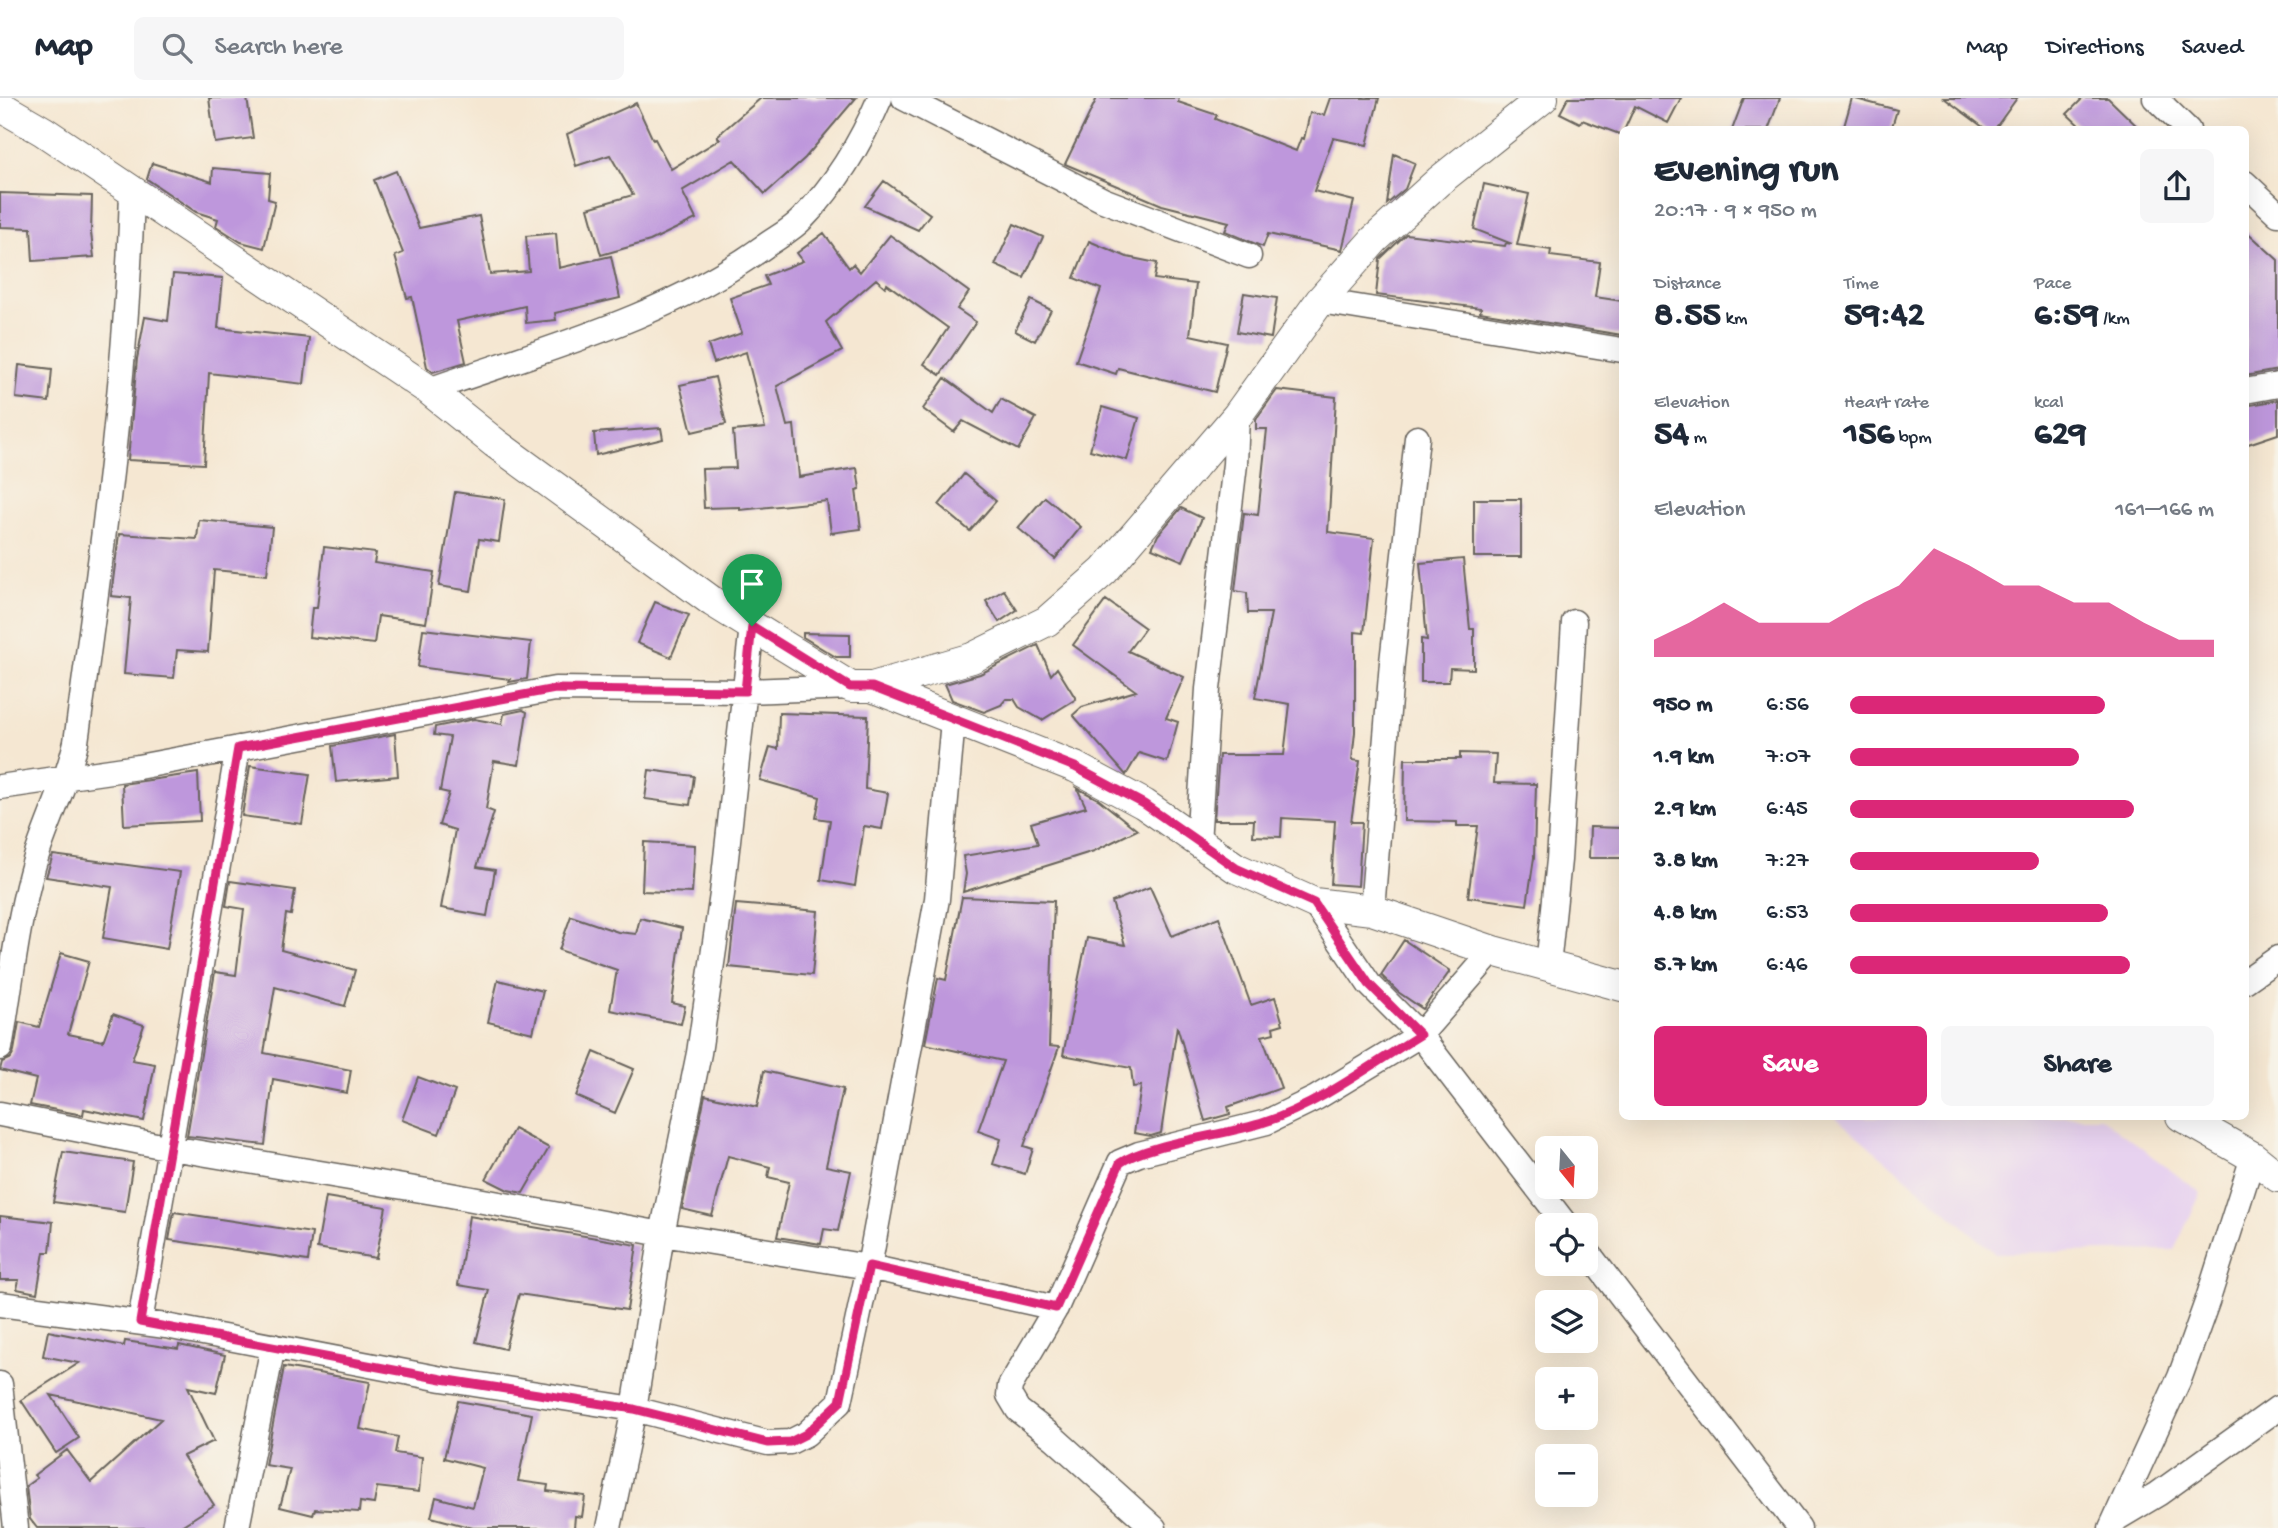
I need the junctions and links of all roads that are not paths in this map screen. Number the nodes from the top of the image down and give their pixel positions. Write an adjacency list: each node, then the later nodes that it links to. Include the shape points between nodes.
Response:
1 (880, 98): 14 (street, via 839,178 801,220 744,261 683,295 615,324)
2 (904, 98): 10 (street, via 1103,200)
3 (1543, 98): 11 (street, via 1374,240)
4 (2155, 98): 6 (street)
5 (0, 106): 8 (street)
6 (2184, 126)
7 (2249, 187): 9 (street)
8 (132, 193): 14 (street); 24 (street, via 122,380 91,635)
9 (2278, 214)
10 (1249, 256)
11 (1320, 301): 12 (street); 16 (street)
12 (1619, 351)
13 (2278, 385): 15 (street)
14 (429, 390): 19 (street, via 495,443)
15 (2249, 390)
16 (1237, 416): 20 (street, via 1104,571 1047,621 972,658); 26 (street, via 1208,689)
17 (1417, 438): 28 (street, via 1392,662)
18 (1574, 622): 31 (street)
19 (752, 626): 20 (street); 21 (street)
20 (861, 687): 21 (street); 22 (street)
21 (745, 691): 23 (street, via 555,689); 42 (street, via 699,1053)
22 (953, 720): 26 (street, via 1075,767 1144,804); 43 (street, via 937,898)
23 (238, 748): 24 (street); 38 (street)
24 (68, 776): 25 (street); 35 (street, via 30,877)
25 (0, 787)
26 (1198, 843): 27 (street, via 1236,868)
27 (1314, 903): 28 (street); 34 (street, via 1369,984)
28 (1372, 910): 29 (street)
29 (1493, 951): 31 (street); 34 (street)
30 (2278, 958): 32 (street)
31 (1548, 966): 33 (street)
32 (2249, 978)
33 (1619, 985)
34 (1420, 1035): 41 (street); 46 (street, via 1267,1122 1120,1163)
35 (0, 1048)
36 (0, 1114): 38 (street)
37 (2188, 1120): 39 (street)
38 (171, 1148): 42 (street); 47 (street)
39 (2252, 1157): 40 (street); 52 (street, via 2179,1377)
40 (2278, 1177)
41 (1557, 1213)
42 (662, 1234): 43 (street); 51 (street)
43 (869, 1266): 46 (street); 51 (street, via 840,1402 806,1434 790,1442 768,1443)
44 (1598, 1266): 57 (street)
45 (0, 1304): 47 (street)
46 (1056, 1308): 56 (street, via 1010,1386 1013,1404)
47 (140, 1322): 48 (street)
48 (272, 1346): 51 (street); 54 (street)
49 (0, 1384): 53 (street)
50 (2278, 1408): 52 (street)
51 (634, 1409): 55 (street)
52 (2113, 1523)
53 (16, 1528)
54 (237, 1528)
55 (609, 1528)
56 (1154, 1528)
57 (1799, 1528)

